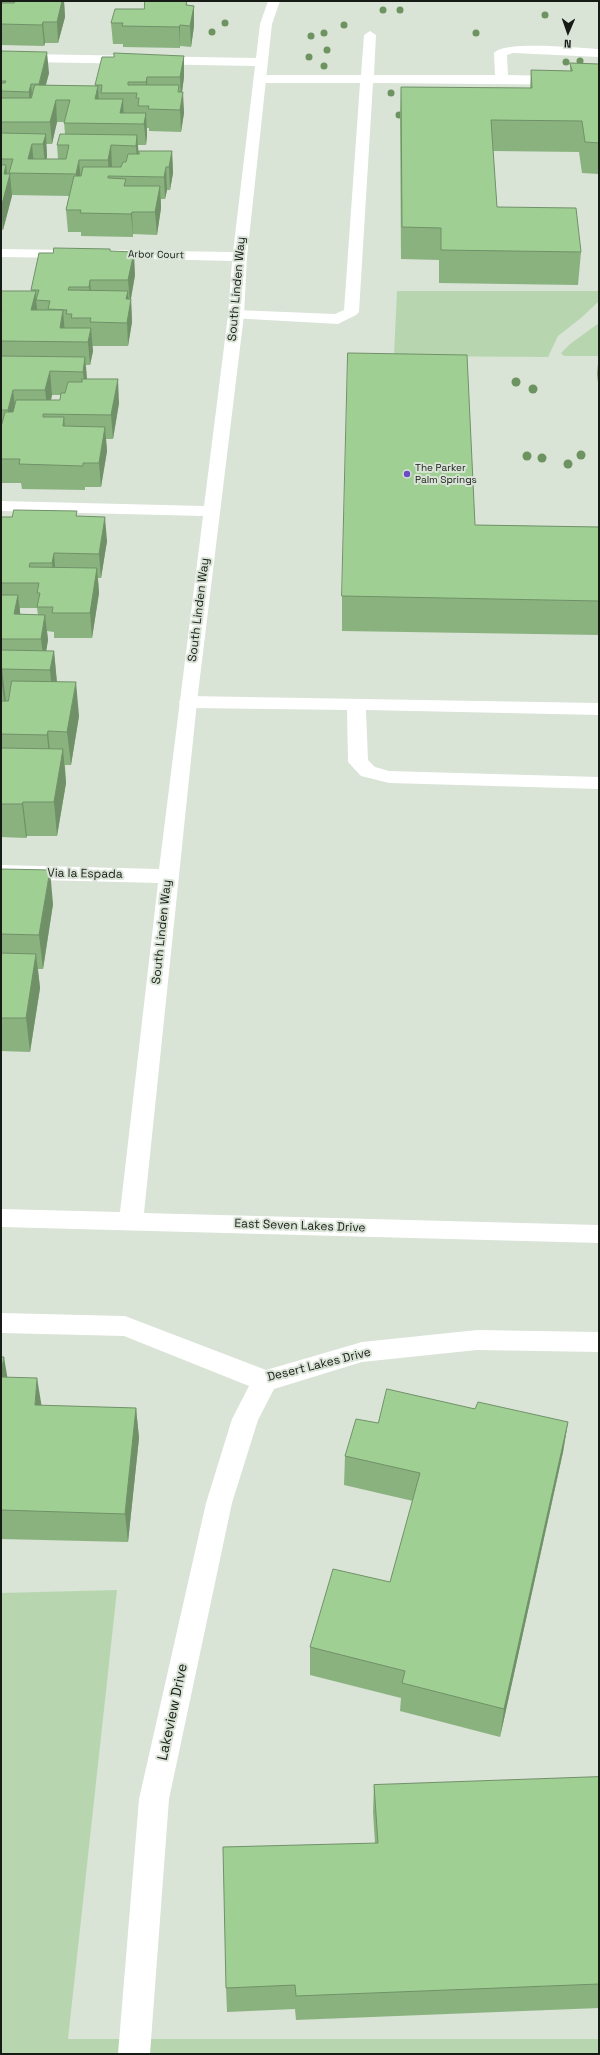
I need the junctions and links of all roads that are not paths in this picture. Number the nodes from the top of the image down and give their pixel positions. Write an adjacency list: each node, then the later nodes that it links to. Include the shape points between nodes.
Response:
1 (274, 1): 5 (street, South Linden Way, via 266,24)
2 (370, 35): 8 (street)
3 (599, 53): 7 (street, via 506,51 500,53)
4 (28, 58): 5 (street)
5 (261, 62): 6 (street, South Linden Way)
6 (259, 79): 8 (street); 11 (street, South Linden Way)
7 (502, 79): 8 (street); 9 (street)
8 (369, 80): 12 (street, via 351,312 338,319)
9 (599, 81)
10 (1, 253): 11 (street, Arbor Court)
11 (240, 257): 12 (street, South Linden Way)
12 (236, 315): 14 (street, South Linden Way)
13 (1, 506): 14 (street)
14 (212, 511): 15 (street, South Linden Way)
15 (188, 702): 16 (street); 20 (street, South Linden Way)
16 (356, 704): 17 (street); 18 (street, via 358,762 368,772 389,777)
17 (599, 709)
18 (599, 782)
19 (1, 872): 20 (street, Via la Espada)
20 (169, 876): 22 (street, South Linden Way)
21 (1, 1218): 22 (street, East Seven Lakes Drive)
22 (131, 1221): 23 (street, East Seven Lakes Drive)
23 (599, 1234)
24 (1, 1323): 26 (street, Desert Lakes Drive, via 125,1326)
25 (599, 1342): 26 (street, Desert Lakes Drive, via 477,1340 362,1352)
26 (265, 1381): 27 (street, Lakeview Drive, via 245,1419 219,1503 154,1799)
27 (134, 2054)

